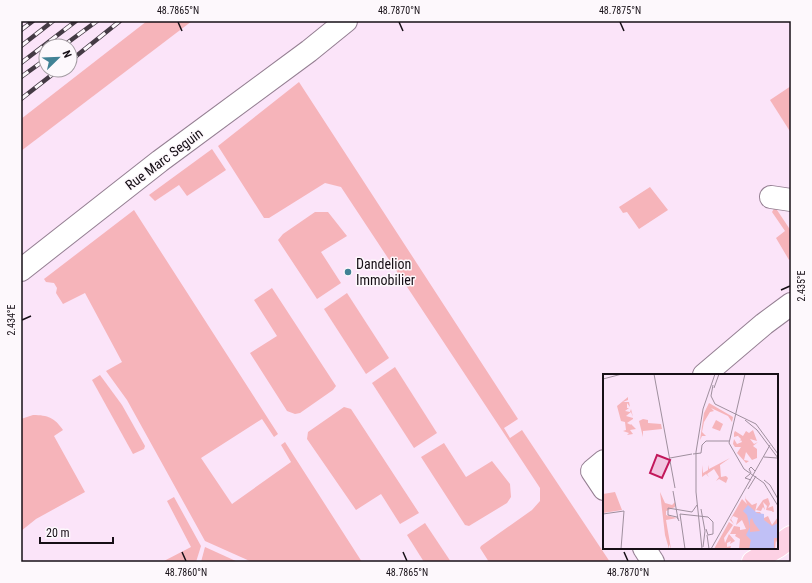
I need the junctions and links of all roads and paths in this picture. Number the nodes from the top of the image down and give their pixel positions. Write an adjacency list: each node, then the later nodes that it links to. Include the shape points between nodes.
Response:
1 (346, 21): 2 (street, Rue Marc Seguin)
2 (21, 270)
3 (791, 304): 4 (street)
4 (705, 374)
5 (603, 461): 6 (street, via 592,471)
6 (603, 488)
7 (791, 537): 8 (main road)
8 (778, 546)
9 (645, 549): 11 (street)
10 (773, 549): 12 (main road)
11 (653, 562)
12 (753, 562)

